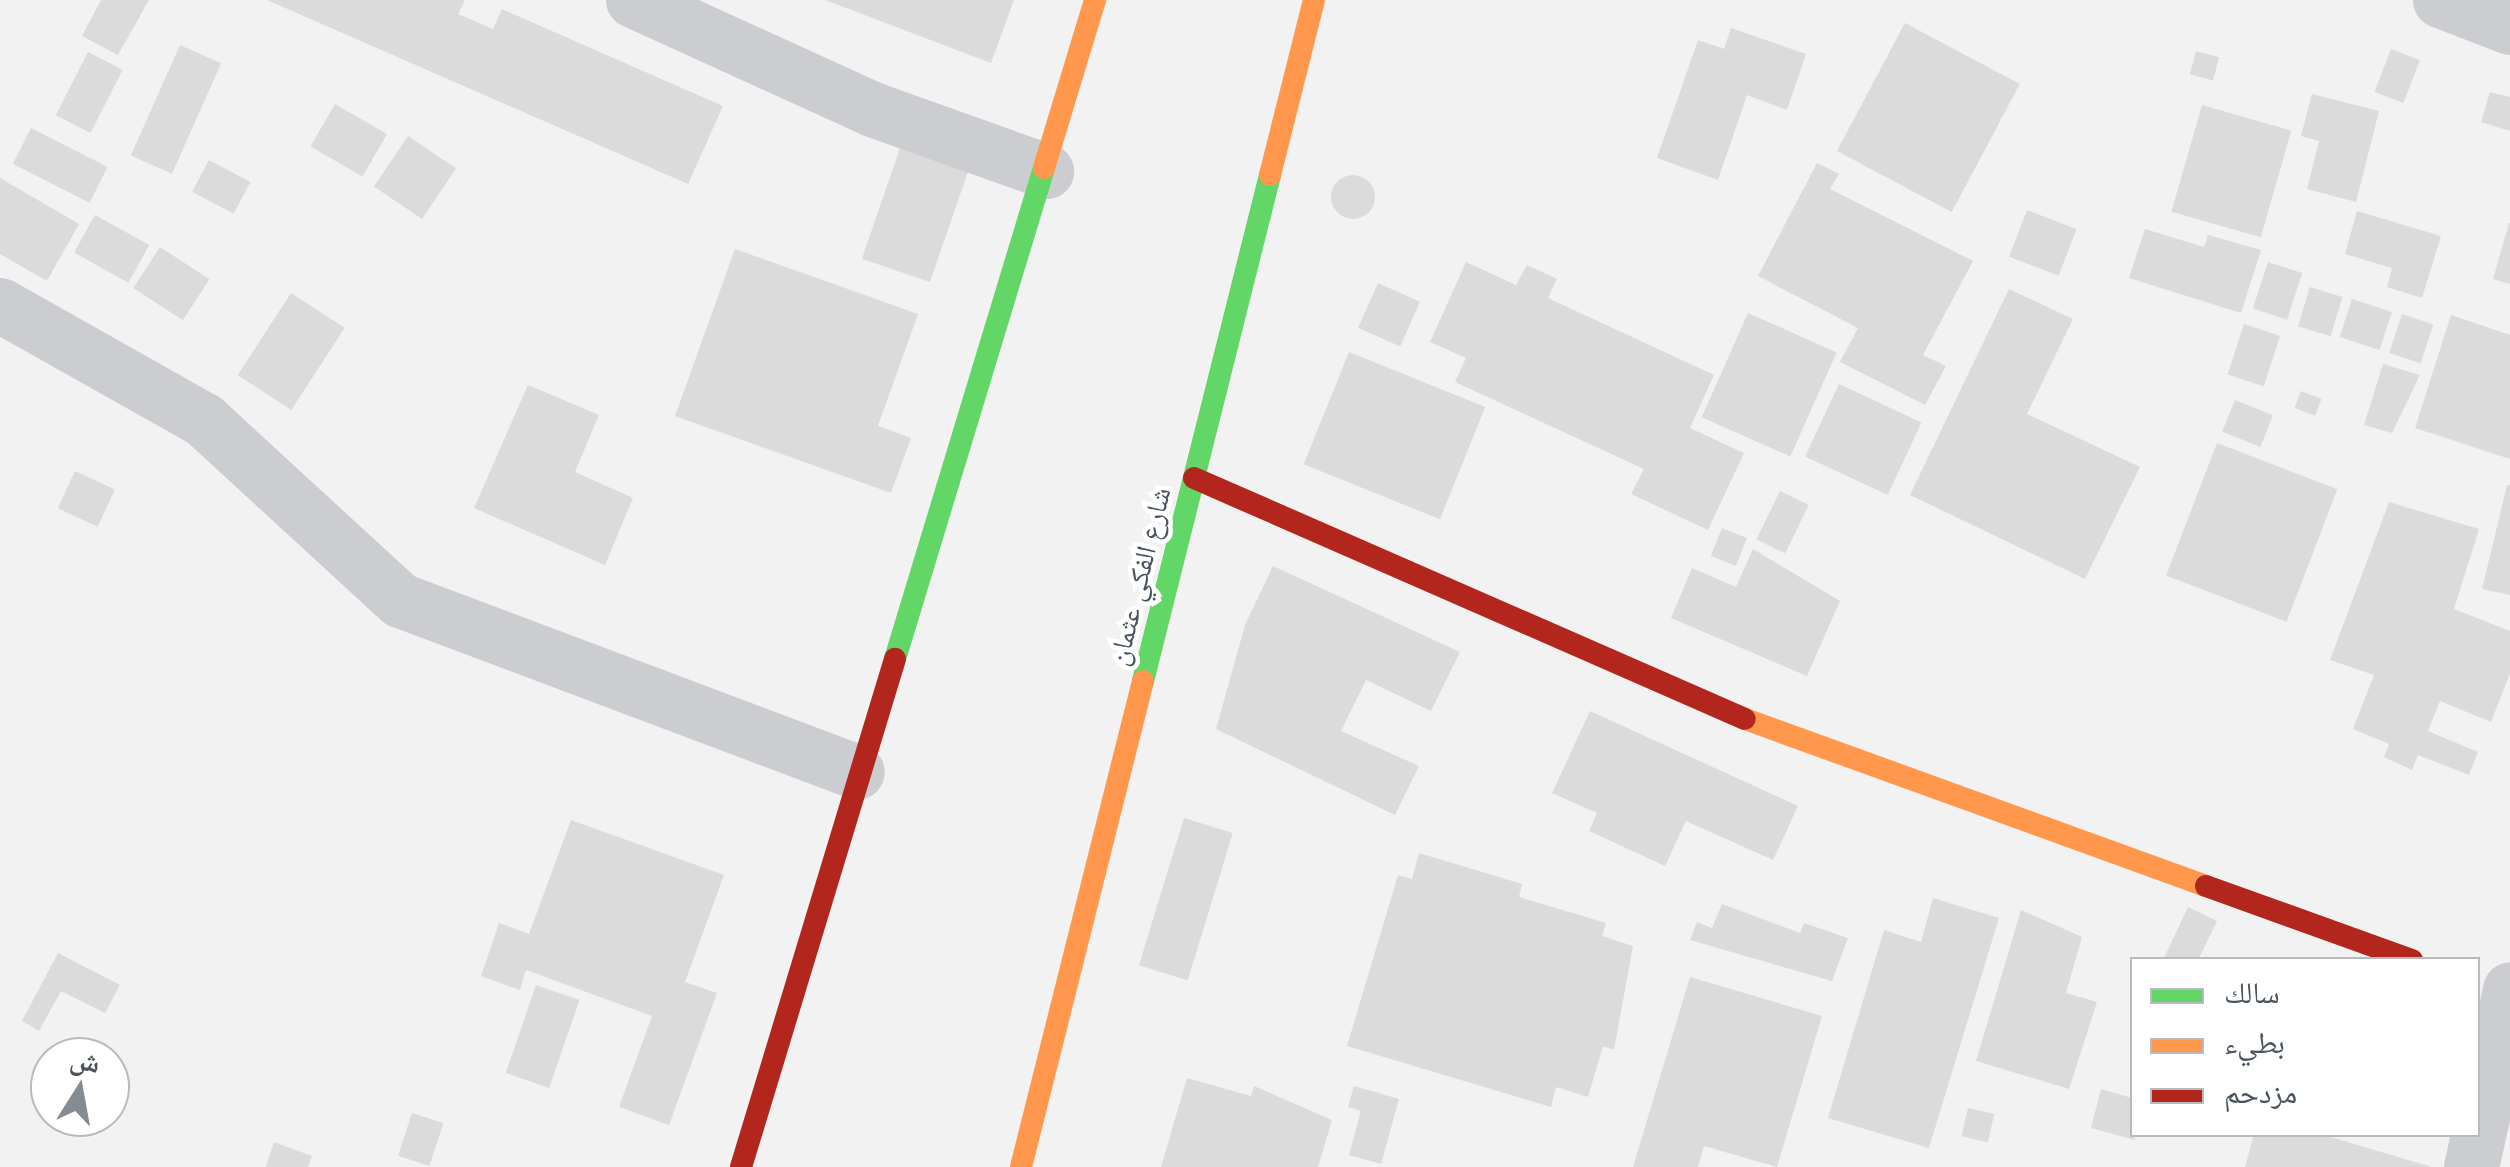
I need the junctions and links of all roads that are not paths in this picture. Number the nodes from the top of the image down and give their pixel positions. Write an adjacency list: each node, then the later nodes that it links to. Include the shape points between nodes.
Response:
1 (633, 0): 6 (street, via 872,109)
2 (1095, 0): 6 (street)
3 (1314, 0): 8 (street, شارع الفكي عثمان)
4 (2440, 0): 5 (street)
5 (2510, 27)
6 (1046, 171): 9 (street)
7 (0, 306): 9 (street, via 204,420 400,600)
8 (1194, 478): 10 (street, via 1772,731); 15 (street, شارع الفكي عثمان)
9 (857, 772): 14 (street)
10 (2404, 957)
11 (2498, 989): 12 (street)
12 (2480, 1108)
13 (2476, 1137): 16 (street)
14 (741, 1167)
15 (1021, 1167)
16 (2471, 1167)

